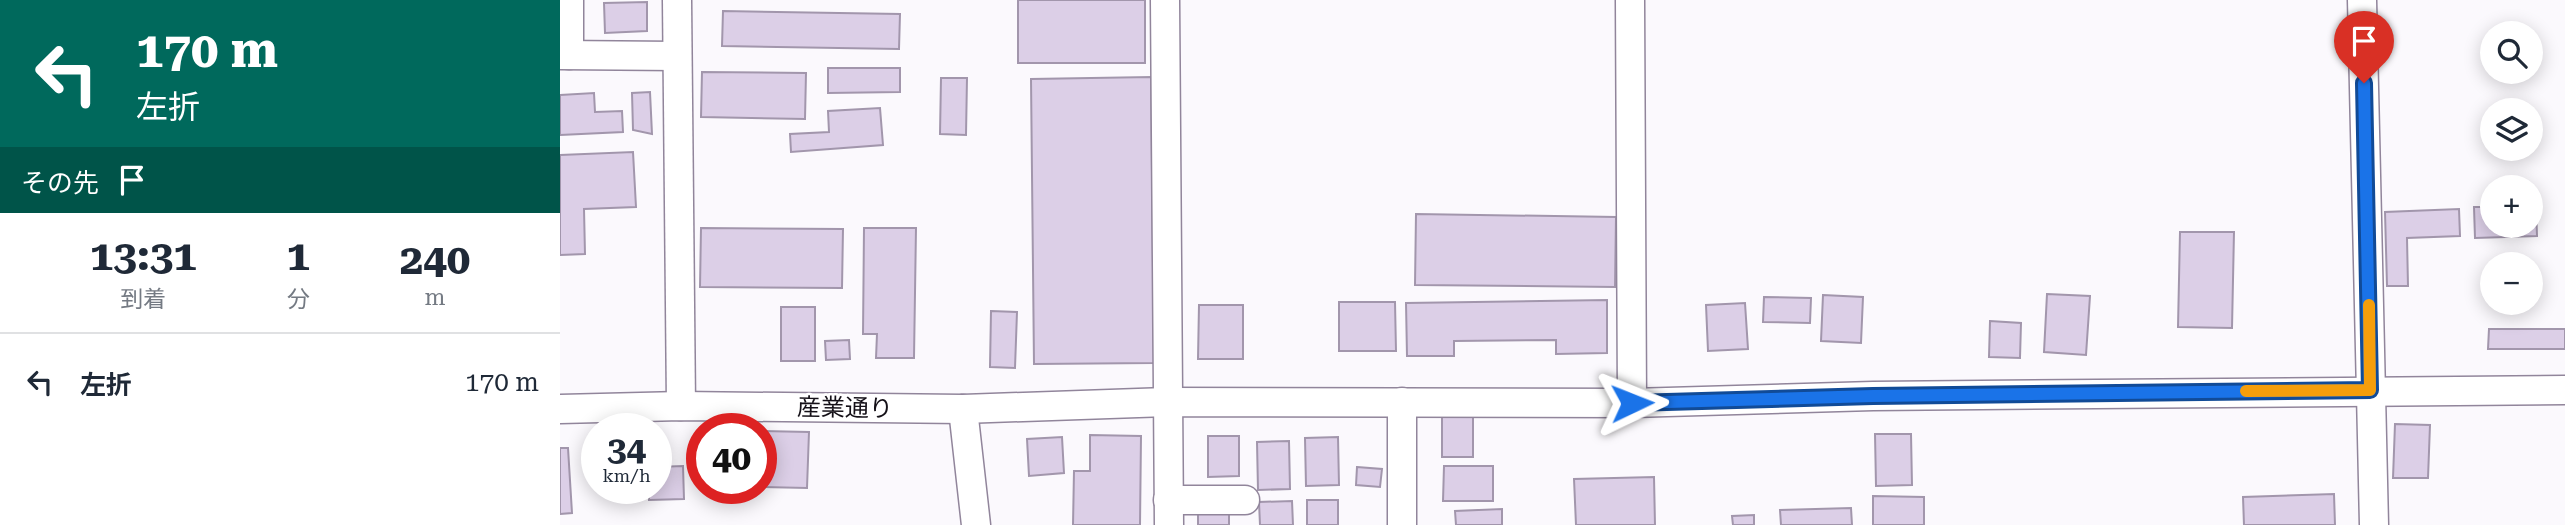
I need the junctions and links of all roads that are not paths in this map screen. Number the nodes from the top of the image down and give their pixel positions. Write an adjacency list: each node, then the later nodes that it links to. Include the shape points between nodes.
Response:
1 (569, 0): 6 (street)
2 (677, 0): 7 (street)
3 (1165, 0): 10 (street)
4 (1630, 0): 12 (street)
5 (2362, 0): 8 (street)
6 (564, 55): 7 (street)
7 (677, 56): 13 (street)
8 (2370, 390): 9 (street, 産業通り); 12 (street, 産業通り); 20 (street)
9 (2565, 390)
10 (1167, 402): 11 (street, 産業通り); 14 (street, 産業通り); 17 (street)
11 (1402, 402): 12 (street, 産業通り); 19 (street)
12 (1632, 403)
13 (681, 406): 14 (street, 産業通り); 15 (street, 産業通り)
14 (963, 409): 18 (street)
15 (560, 410)
16 (1245, 499): 17 (street)
17 (1169, 513)
18 (976, 525)
19 (1402, 525)
20 (2374, 525)

